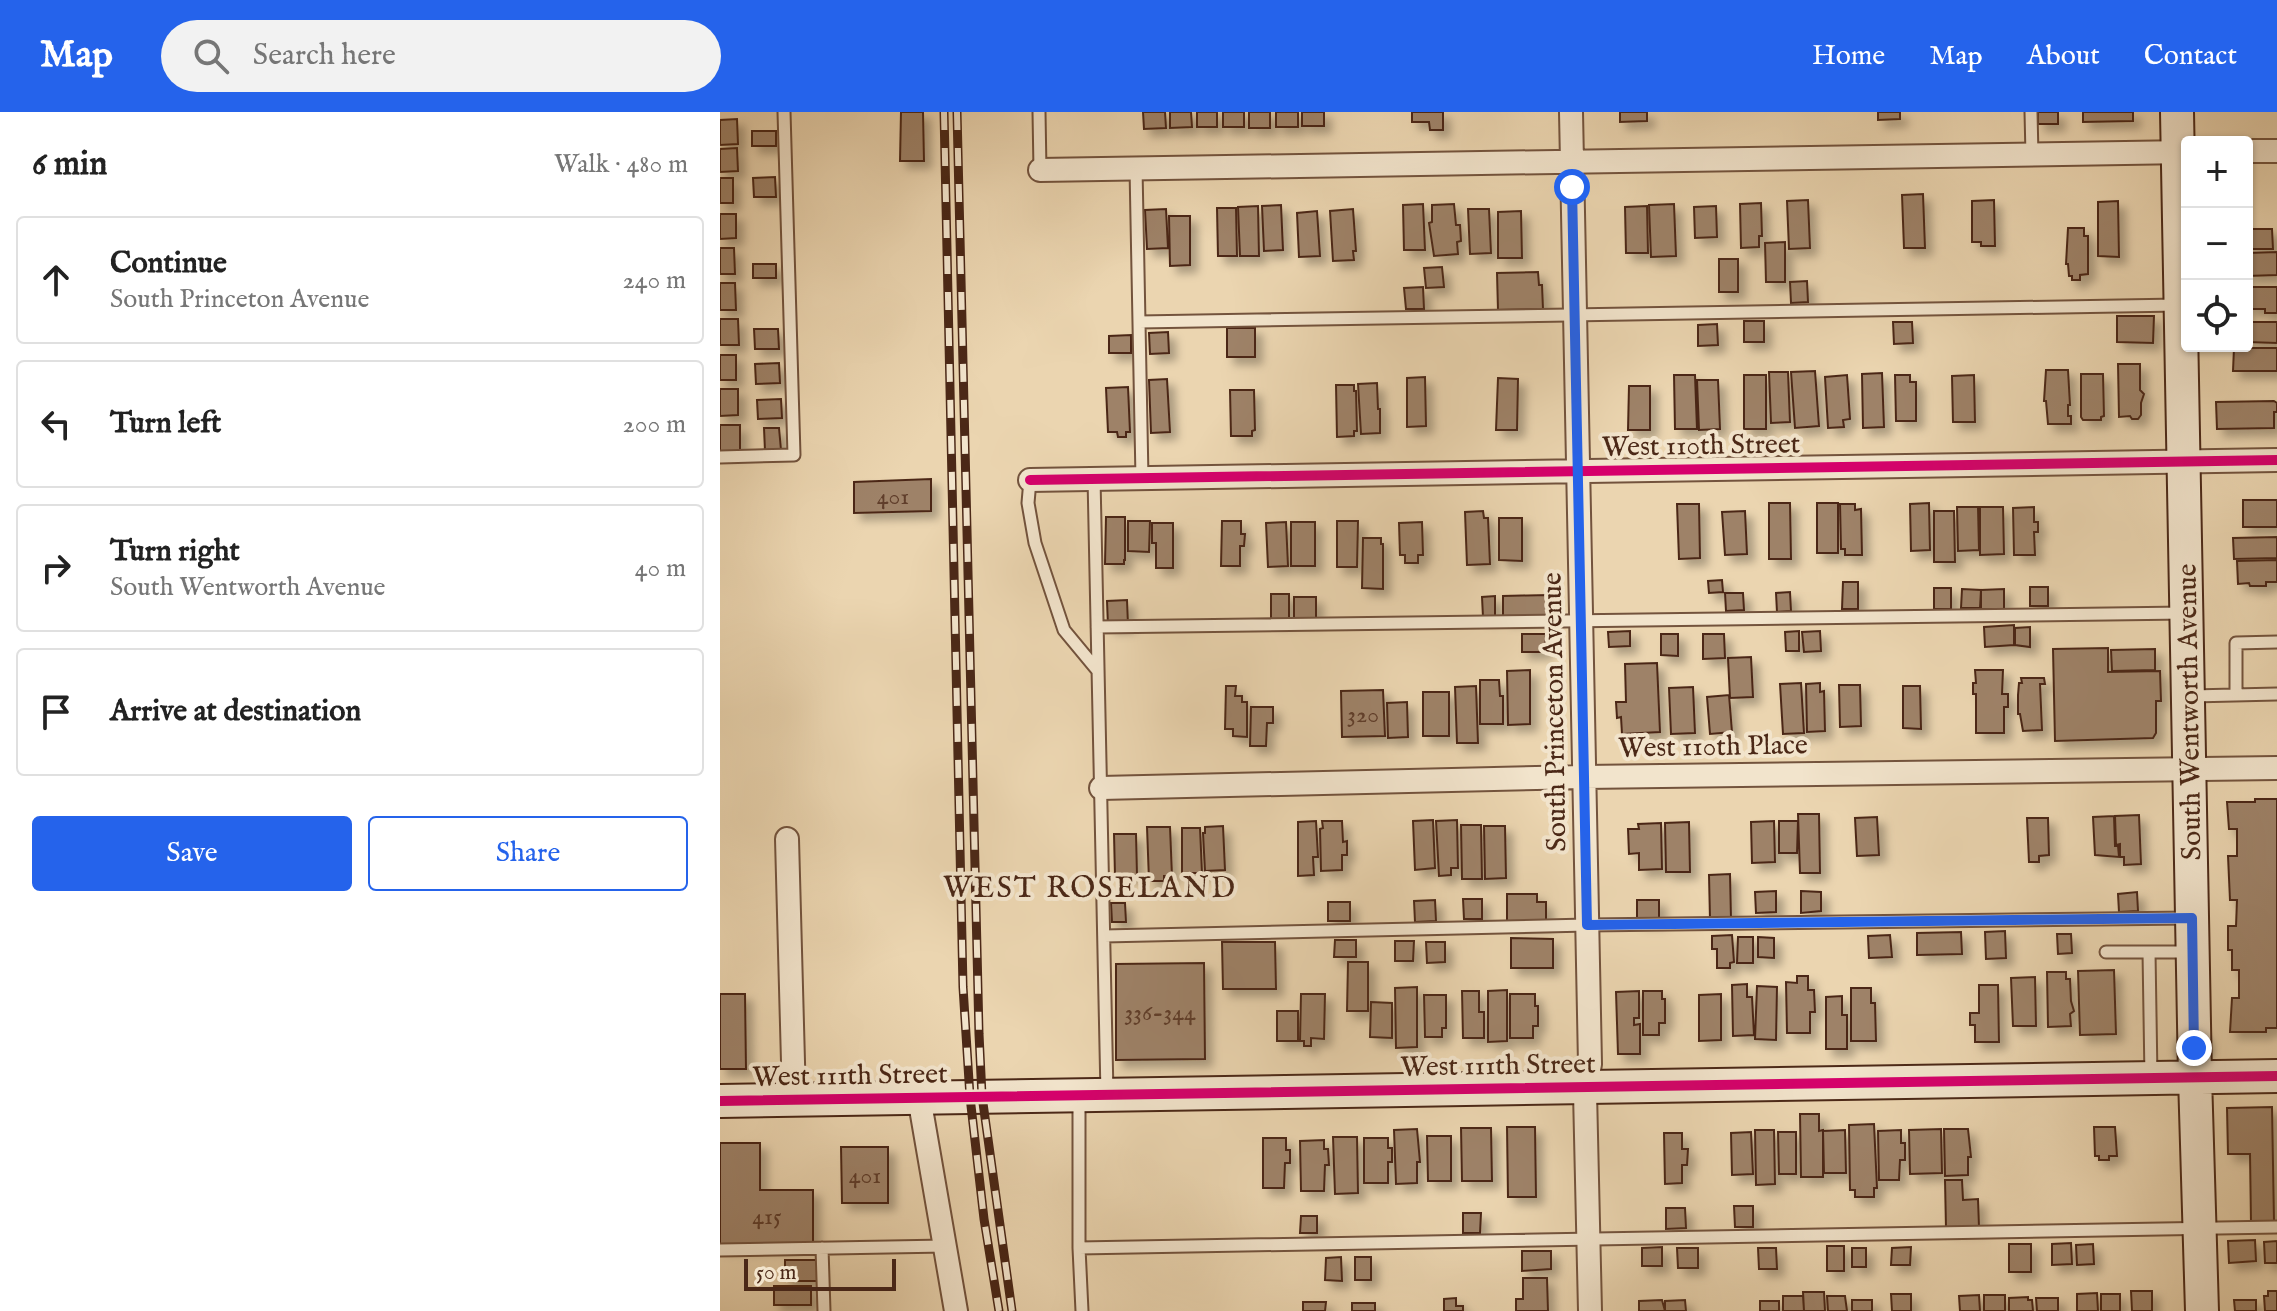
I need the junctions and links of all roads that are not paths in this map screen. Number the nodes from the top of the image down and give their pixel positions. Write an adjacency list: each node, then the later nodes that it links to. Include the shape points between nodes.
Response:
1 (784, 112): 18 (lane, via 794,455)
2 (1039, 112): 13 (lane)
3 (1571, 112): 11 (street, South Princeton Avenue)
4 (2031, 112): 10 (lane)
5 (2177, 112): 6 (main road, South Wentworth Avenue)
6 (2181, 144)
7 (2253, 151): 8 (street)
8 (2277, 151)
9 (2181, 152): 10 (street)
10 (2032, 155): 11 (street)
11 (1572, 162): 12 (street); 16 (street, South Princeton Avenue)
12 (1136, 168): 13 (street); 17 (lane)
13 (1040, 170)
14 (2181, 208): 15 (main road, South Wentworth Avenue)
15 (2180, 304): 16 (lane); 20 (main road, South Wentworth Avenue)
16 (1575, 316): 17 (lane); 21 (street, South Princeton Avenue)
17 (1139, 322): 23 (lane)
18 (720, 457)
19 (2277, 460): 20 (street, West 110th Street)
20 (2184, 461): 21 (street, West 110th Street); 25 (main road, South Wentworth Avenue)
21 (1578, 470): 23 (street, West 110th Street); 26 (street, South Princeton Avenue)
22 (1094, 478): 23 (street, West 110th Street); 24 (street, West 110th Street); 27 (lane)
23 (1142, 478)
24 (1030, 480): 29 (lane, via 1035,543 1064,630)
25 (2186, 613): 26 (lane); 32 (main road, South Wentworth Avenue)
26 (1581, 621): 27 (lane); 35 (street, South Princeton Avenue)
27 (1097, 627): 29 (lane)
28 (2277, 642): 31 (lane, via 2236,643)
29 (1098, 671): 36 (lane)
30 (2277, 694): 31 (lane)
31 (2236, 695): 32 (lane)
32 (2188, 696): 34 (main road, South Wentworth Avenue)
33 (2277, 768): 34 (street, West 110th Place)
34 (2189, 769): 35 (street, West 110th Place); 38 (main road, South Wentworth Avenue)
35 (1584, 777): 36 (street, West 110th Place); 39 (street, South Princeton Avenue)
36 (1101, 788): 40 (lane)
37 (787, 839): 50 (street)
38 (2192, 918): 39 (lane); 43 (main road, South Wentworth Avenue)
39 (1587, 925): 40 (lane); 47 (street, South Princeton Avenue)
40 (1104, 936): 48 (lane)
41 (2106, 952): 42 (lane)
42 (2149, 952): 43 (lane); 45 (lane)
43 (2192, 952): 46 (main road, South Wentworth Avenue)
44 (2277, 1076): 46 (main road, West 111th Street)
45 (2151, 1077): 46 (main road, West 111th Street); 47 (main road, West 111th Street)
46 (2195, 1077): 53 (main road, South Wentworth Avenue)
47 (1586, 1087): 48 (main road, West 111th Street); 54 (street, South Princeton Avenue)
48 (1093, 1095): 49 (main road, West 111th Street); 57 (lane)
49 (919, 1097): 50 (main road, West 111th Street); 55 (street)
50 (794, 1099): 51 (main road, West 111th Street)
51 (720, 1101)
52 (2277, 1227): 53 (lane)
53 (2199, 1228): 54 (lane); 63 (main road, South Wentworth Avenue)
54 (1588, 1239): 57 (lane); 62 (street, South Princeton Avenue)
55 (945, 1246): 56 (lane); 60 (street)
56 (822, 1248): 58 (lane); 59 (lane)
57 (1079, 1248): 61 (lane)
58 (720, 1250)
59 (824, 1311)
60 (956, 1311)
61 (1082, 1311)
62 (1590, 1311)
63 (2202, 1311)

